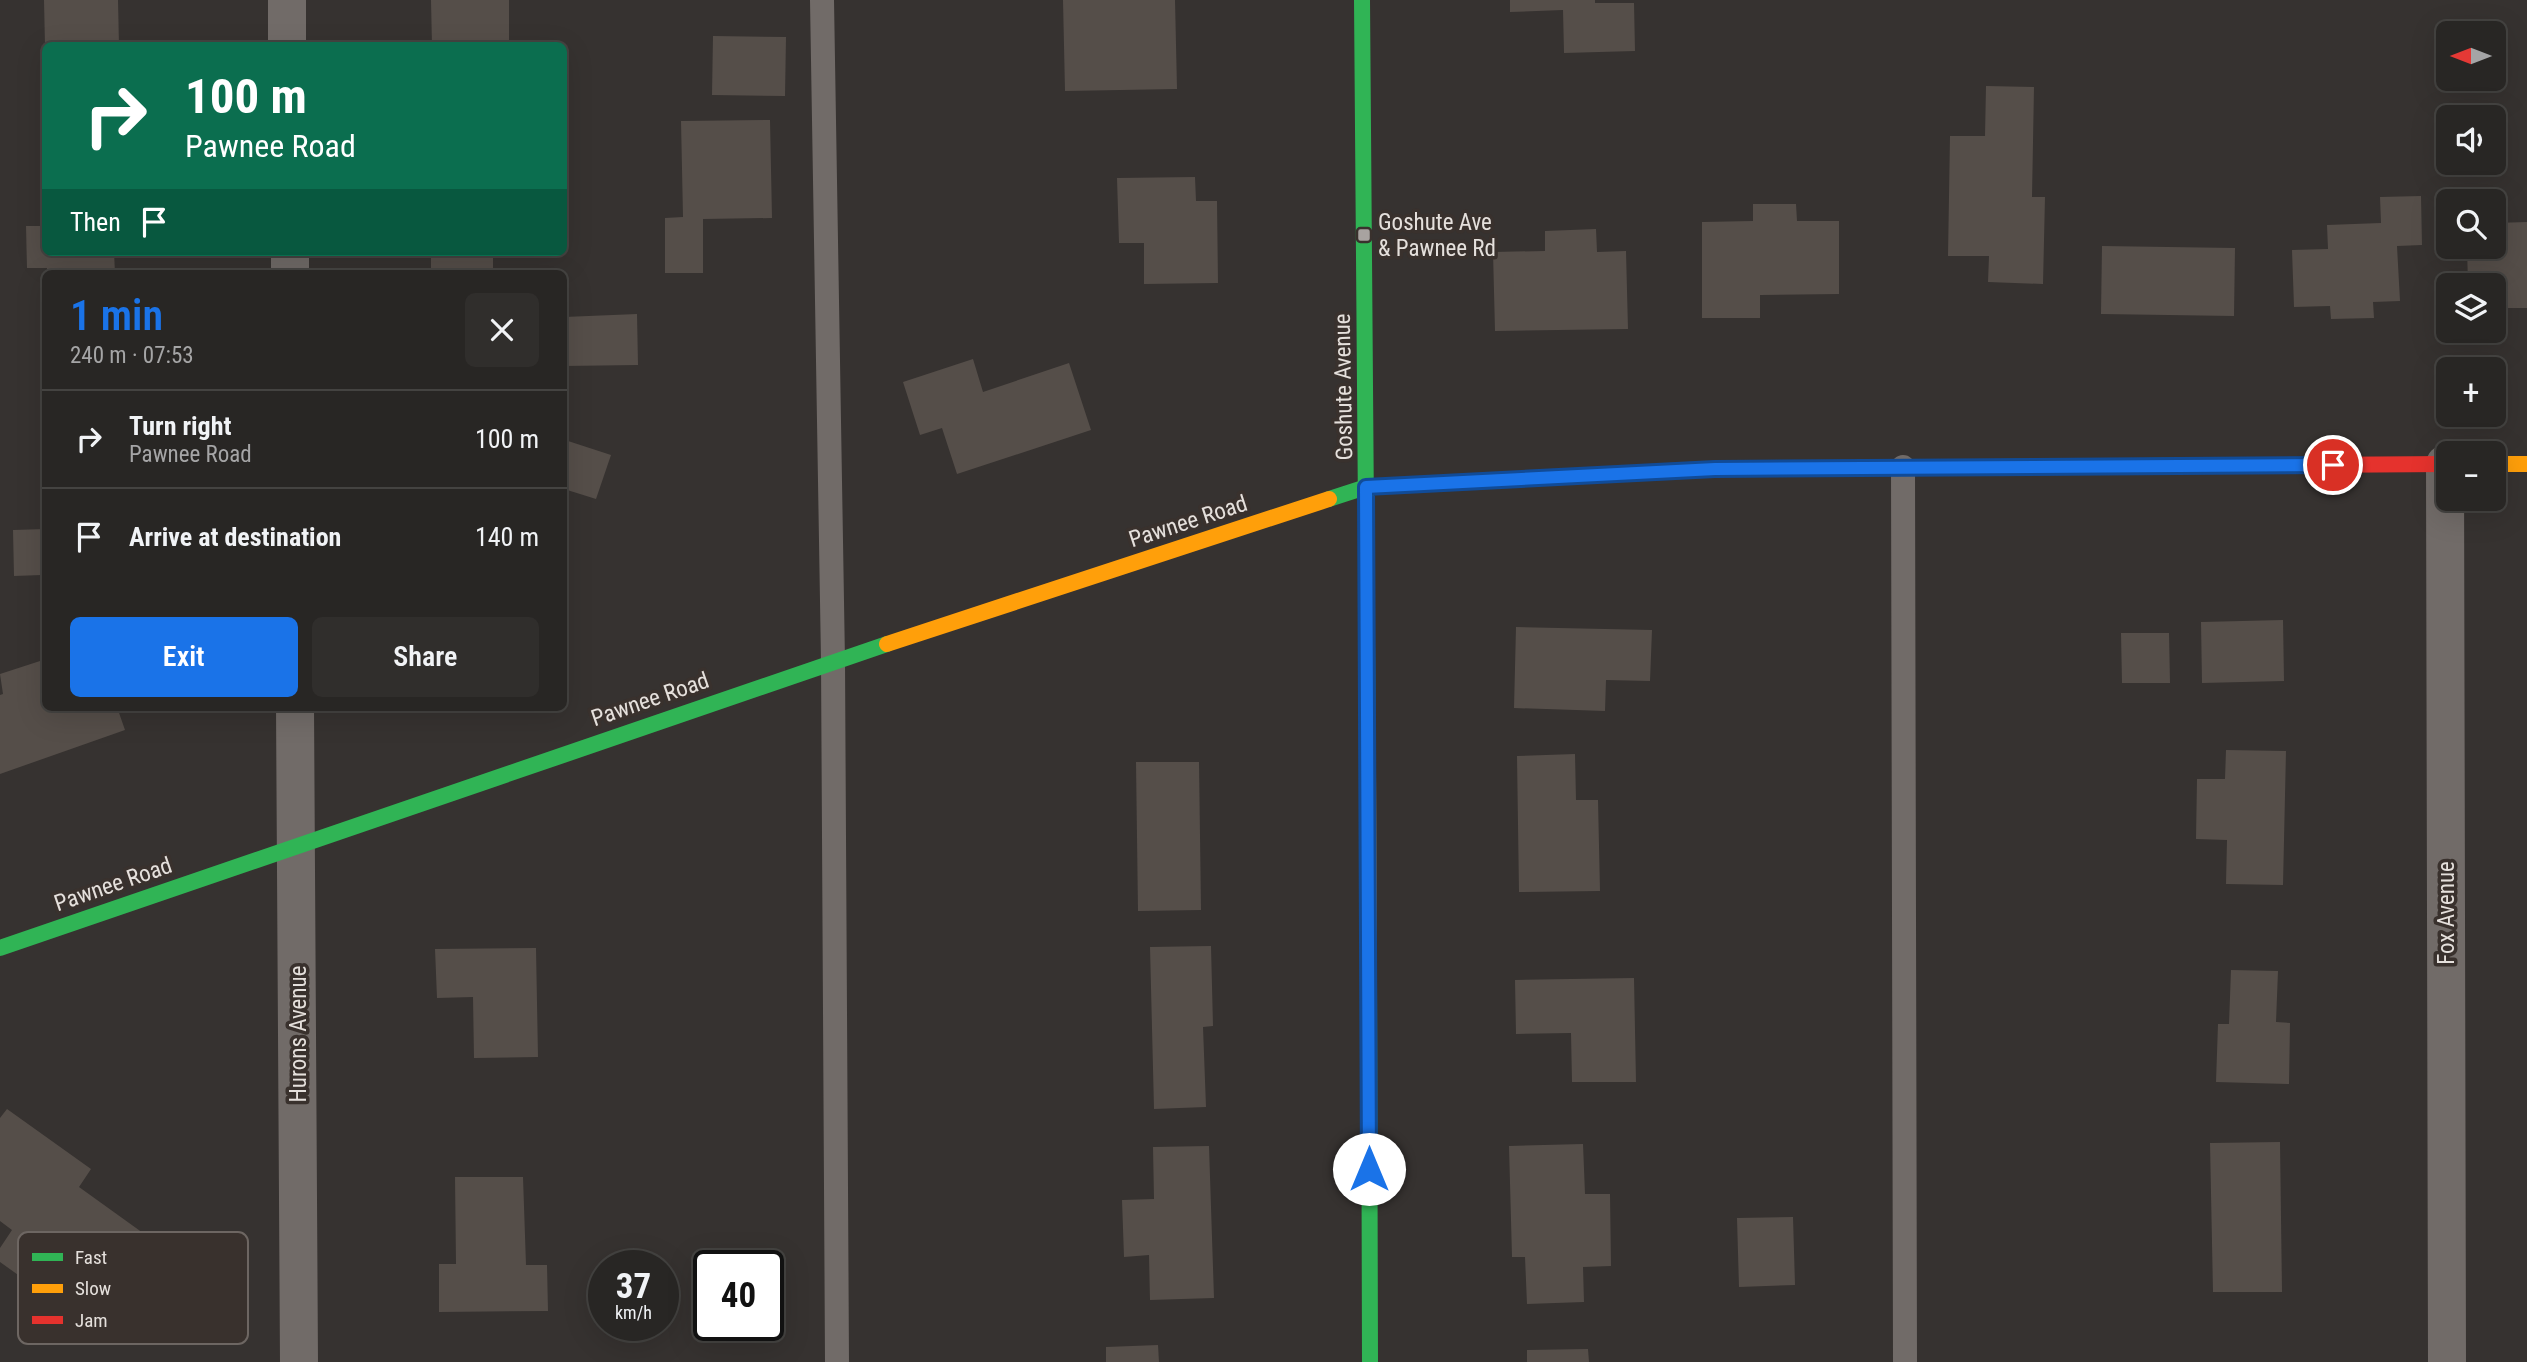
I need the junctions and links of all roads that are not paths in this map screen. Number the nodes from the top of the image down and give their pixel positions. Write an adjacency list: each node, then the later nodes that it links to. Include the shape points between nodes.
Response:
1 (287, 0): 4 (street)
2 (822, 0): 11 (lane)
3 (1362, 0): 9 (street, Goshute Avenue)
4 (287, 42)
5 (2436, 464): 8 (street, Pawnee Road)
6 (2506, 464): 7 (street)
7 (2527, 464)
8 (1903, 467): 9 (street, Pawnee Road, via 1715,469); 18 (lane)
9 (1366, 487): 11 (street, Pawnee Road); 17 (street, Goshute Avenue)
10 (2446, 511): 19 (street, Fox Avenue)
11 (834, 660): 13 (street, Pawnee Road); 16 (lane)
12 (295, 711): 13 (street, Hurons Avenue)
13 (297, 844): 14 (street, Pawnee Road); 15 (street, Hurons Avenue)
14 (0, 948)
15 (299, 1362)
16 (837, 1362)
17 (1370, 1362)
18 (1905, 1362)
19 (2447, 1362)

